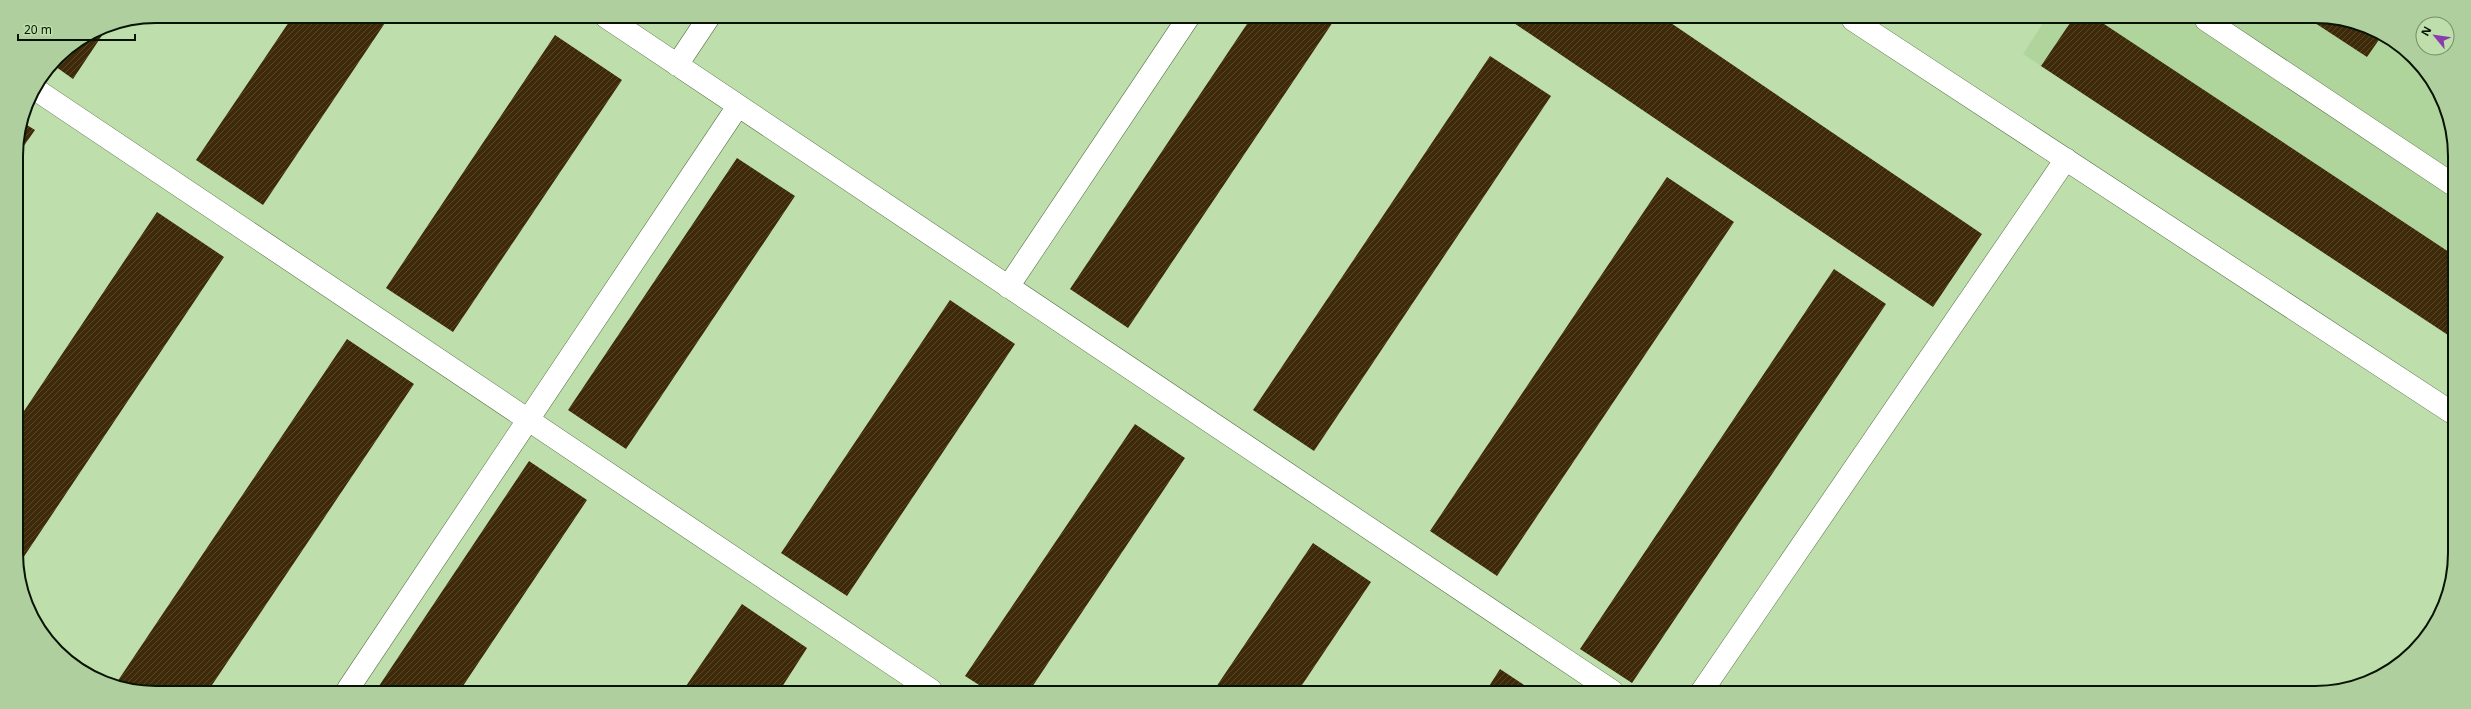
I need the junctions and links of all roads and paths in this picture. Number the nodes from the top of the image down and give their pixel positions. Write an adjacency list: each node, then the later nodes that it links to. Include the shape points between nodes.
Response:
1 (615, 23): 6 (street)
2 (705, 23): 6 (street)
3 (1185, 23): 11 (street)
4 (1858, 23): 9 (street)
5 (2210, 23): 10 (street)
6 (677, 65): 8 (street)
7 (39, 93): 13 (street)
8 (738, 106): 11 (street); 13 (street)
9 (2066, 159): 12 (street); 17 (street)
10 (2448, 181)
11 (1008, 287): 16 (street)
12 (2448, 410)
13 (528, 420): 14 (street); 15 (street)
14 (350, 686)
15 (925, 686)
16 (1605, 686)
17 (1706, 686)

